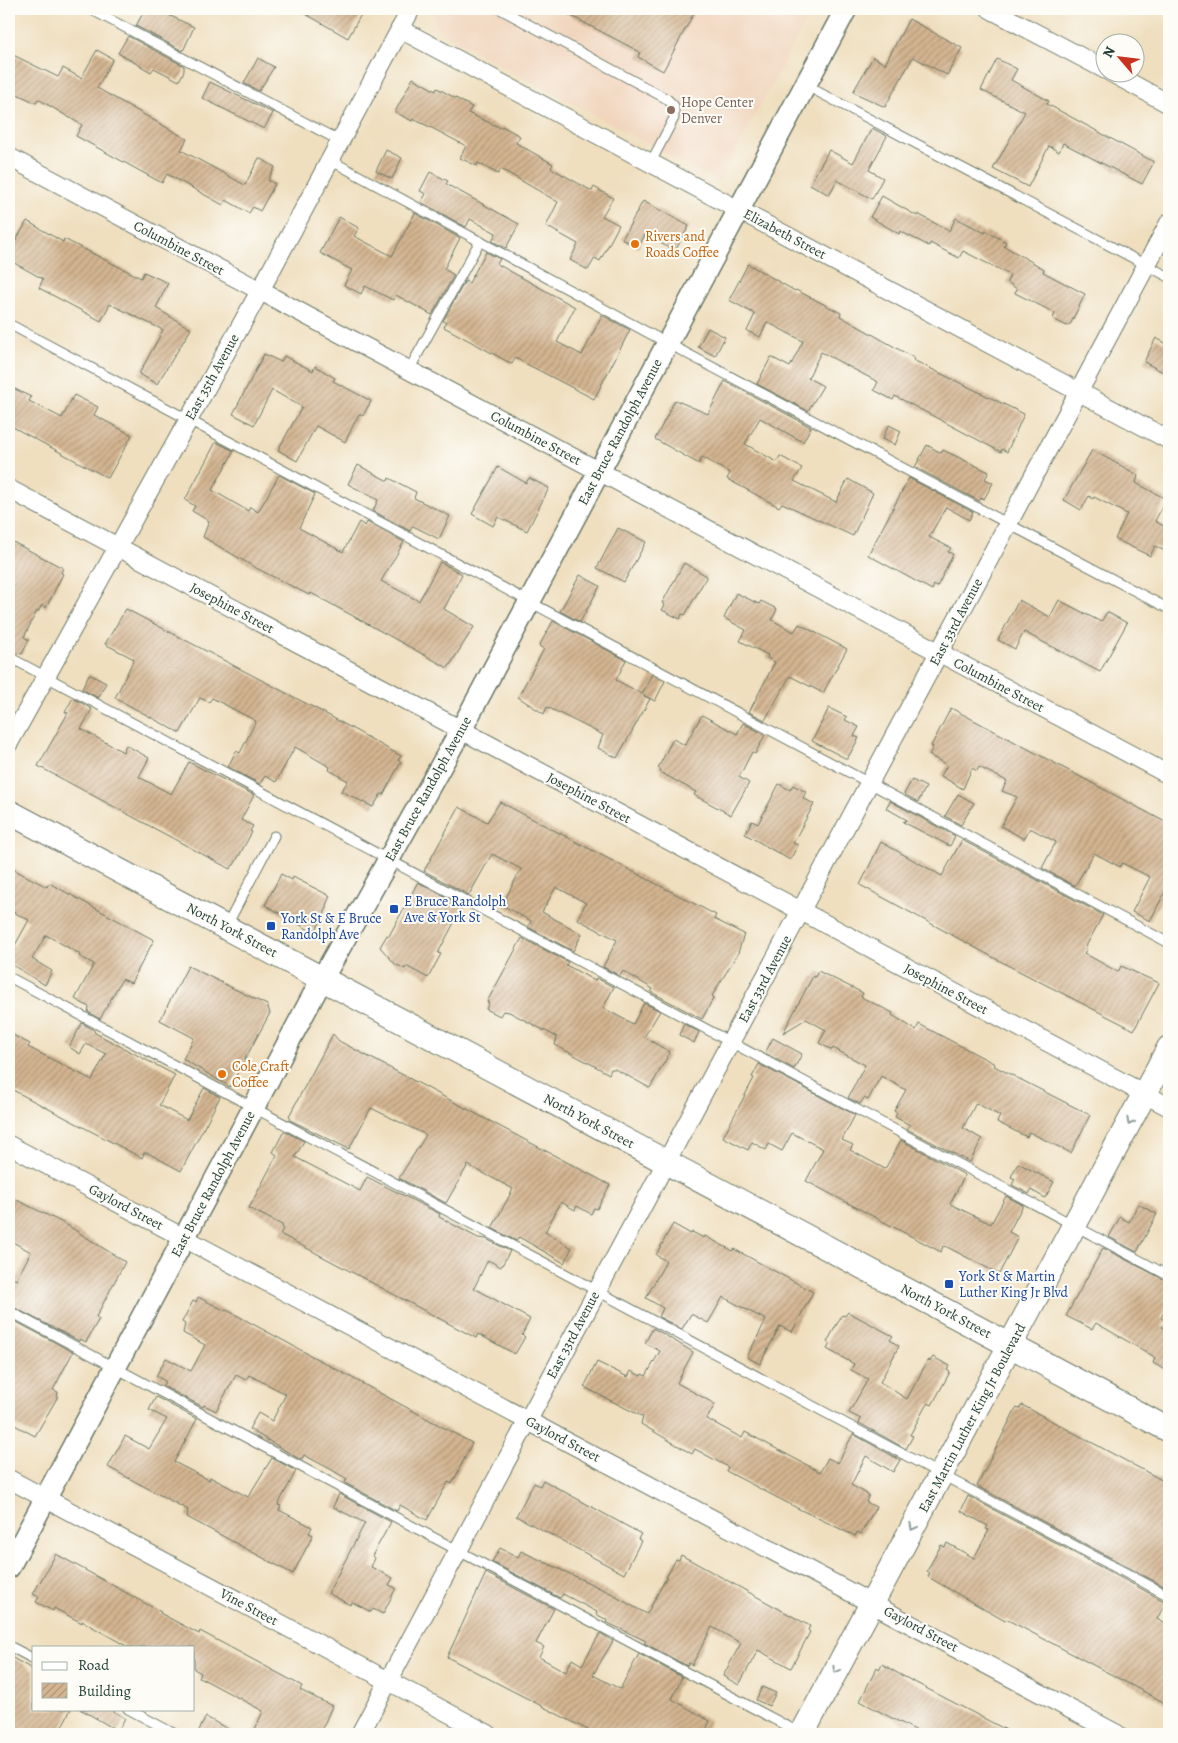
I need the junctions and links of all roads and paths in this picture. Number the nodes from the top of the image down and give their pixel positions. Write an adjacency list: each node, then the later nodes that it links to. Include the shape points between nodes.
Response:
1 (90, 9): 11 (lane)
2 (411, 9): 6 (street, East 35th Avenue)
3 (500, 9): 14 (lane, via 667,98 674,106 674,118)
4 (846, 9): 9 (street, East Bruce Randolph Avenue)
5 (990, 9): 7 (street)
6 (400, 29): 11 (street, East 35th Avenue); 14 (street, Elizabeth Street)
7 (1096, 65)
8 (1128, 82): 10 (street)
9 (806, 85): 15 (street, East Bruce Randolph Avenue); 18 (lane)
10 (1169, 104)
11 (340, 142): 13 (street, East 35th Avenue)
12 (9, 157): 20 (street, Columbine Street)
13 (330, 160): 17 (lane); 20 (street, East 35th Avenue)
14 (650, 162): 15 (street, Elizabeth Street)
15 (739, 209): 22 (street, East Bruce Randolph Avenue); 24 (street, Elizabeth Street)
16 (1169, 223): 18 (street, East 33rd Avenue)
17 (480, 241): 22 (lane); 23 (lane)
18 (1147, 265): 19 (lane); 24 (street, East 33rd Avenue)
19 (1169, 277)
20 (260, 291): 23 (street, Columbine Street); 25 (street, East 35th Avenue)
21 (9, 324): 25 (lane)
22 (668, 343): 27 (street, East Bruce Randolph Avenue); 29 (lane)
23 (408, 370): 27 (street, Columbine Street)
24 (1080, 392): 26 (street, Elizabeth Street); 29 (street, East 33rd Avenue)
25 (188, 420): 30 (street, East 35th Avenue); 31 (lane)
26 (1169, 440)
27 (599, 472): 31 (street, East Bruce Randolph Avenue); 33 (street, Columbine Street)
28 (9, 489): 30 (street, Josephine Street)
29 (1009, 523): 32 (lane); 33 (street, East 33rd Avenue)
30 (118, 547): 35 (street, East 35th Avenue); 36 (street, Josephine Street)
31 (530, 602): 36 (street, East Bruce Randolph Avenue); 39 (lane)
32 (1169, 609)
33 (940, 653): 38 (street, Columbine Street); 39 (street, East 33rd Avenue)
34 (9, 657): 35 (lane)
35 (46, 676): 37 (street, East 35th Avenue); 42 (lane)
36 (461, 730): 42 (street, East Bruce Randolph Avenue); 43 (street, Josephine Street)
37 (9, 744)
38 (1169, 775)
39 (870, 784): 43 (street, East 33rd Avenue); 45 (lane)
40 (9, 812): 44 (main road, North York Street)
41 (274, 836): 44 (lane)
42 (389, 860): 47 (street, East Bruce Randolph Avenue); 48 (lane)
43 (802, 912): 48 (street, East 33rd Avenue); 50 (street, Josephine Street)
44 (226, 927): 47 (main road, North York Street)
45 (1169, 943)
46 (9, 978): 52 (lane)
47 (322, 979): 52 (street, East Bruce Randolph Avenue); 54 (main road, North York Street)
48 (731, 1042): 54 (street, East 33rd Avenue); 55 (lane)
49 (1169, 1048): 50 (main road, East Martin Luther King Jr Boulevard)
50 (1144, 1094): 51 (street, Josephine Street); 55 (main road, East Martin Luther King Jr Boulevard, one-way to 55)
51 (1169, 1107)
52 (254, 1108): 56 (street, East Bruce Randolph Avenue); 58 (lane)
53 (9, 1145): 56 (street, Gaylord Street)
54 (666, 1162): 58 (street, East 33rd Avenue); 60 (main road, North York Street)
55 (1074, 1225): 57 (lane); 60 (main road, East Martin Luther King Jr Boulevard)
56 (184, 1238): 61 (street, East Bruce Randolph Avenue); 62 (street, Gaylord Street)
57 (1169, 1276)
58 (596, 1291): 62 (street, East 33rd Avenue); 64 (lane)
59 (9, 1311): 61 (lane)
60 (1010, 1345): 63 (main road, North York Street); 64 (main road, East Martin Luther King Jr Boulevard)
61 (115, 1368): 66 (street, East Bruce Randolph Avenue); 67 (lane)
62 (528, 1420): 67 (street, East 33rd Avenue); 70 (street, Gaylord Street)
63 (1169, 1430)
64 (941, 1475): 69 (lane); 70 (main road, East Martin Luther King Jr Boulevard, one-way to 70)
65 (9, 1479): 66 (street, Vine Street)
66 (45, 1499): 68 (street, East Bruce Randolph Avenue); 73 (street, Vine Street)
67 (458, 1551): 73 (street, East 33rd Avenue); 78 (lane)
68 (9, 1568)
69 (1169, 1596)
70 (872, 1604): 78 (main road, East Martin Luther King Jr Boulevard, one-way to 78); 79 (street, Gaylord Street)
71 (9, 1646): 72 (lane)
72 (32, 1658)
73 (389, 1681): 76 (street, East 33rd Avenue); 77 (street, Vine Street)
74 (130, 1710): 75 (lane)
75 (175, 1734)
76 (360, 1734)
77 (488, 1734)
78 (803, 1734)
79 (1117, 1734)

